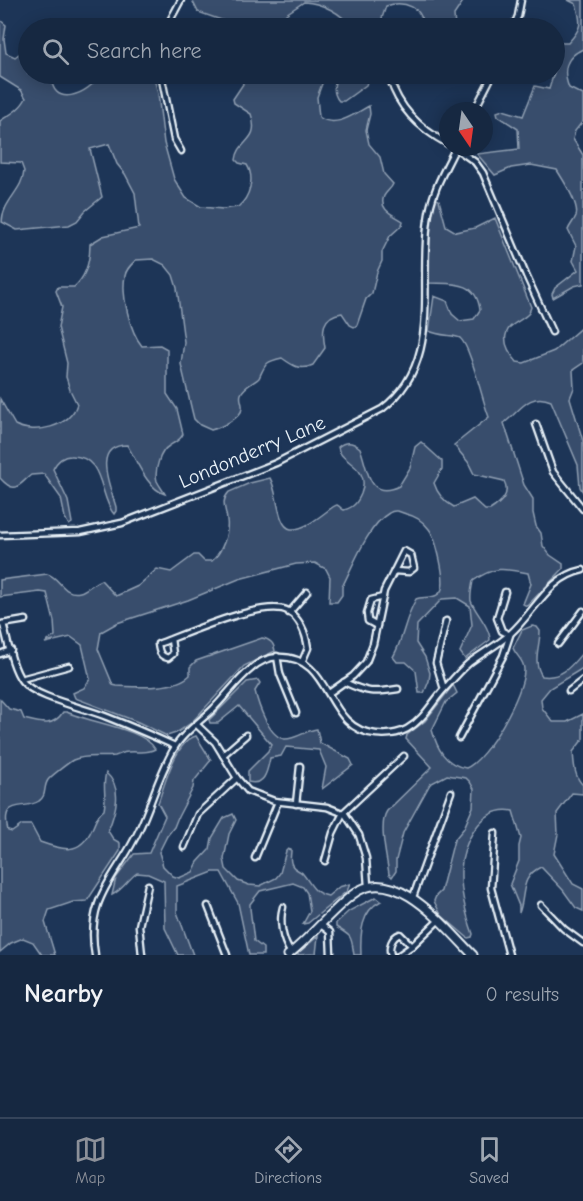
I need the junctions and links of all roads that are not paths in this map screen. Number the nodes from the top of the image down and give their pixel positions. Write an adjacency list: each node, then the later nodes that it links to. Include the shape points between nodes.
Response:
1 (181, 0): 3 (street)
2 (521, 0): 4 (street)
3 (171, 18)
4 (517, 18)
5 (163, 84): 10 (street, via 174,139)
6 (392, 84): 9 (street, via 409,115)
7 (488, 84): 8 (street)
8 (479, 102)
9 (439, 138)
10 (181, 151)
11 (451, 156): 16 (street, Londonderry Lane, via 431,198 427,222 422,348 417,365 397,398 276,463 122,523 80,532)
12 (467, 156): 13 (street, via 483,173)
13 (552, 332)
14 (536, 424): 15 (street, via 553,472)
15 (583, 509)
16 (0, 535)
17 (394, 570): 17 (street, via 404,551 411,555 414,568 409,572); 21 (street)
18 (583, 570): 28 (street, via 557,581)
19 (307, 592): 23 (street)
20 (505, 592): 28 (street, via 497,618 502,631)
21 (383, 597): 27 (street); 27 (street, via 371,600 367,614)
22 (583, 611): 30 (street)
23 (289, 613): 29 (street, via 262,608); 34 (street, via 307,642)
24 (26, 620): 26 (street)
25 (446, 621): 40 (street, via 436,658)
26 (1, 624): 31 (street)
27 (377, 626): 38 (street, via 366,662)
28 (510, 635): 40 (street, via 468,664); 46 (street, via 503,656)
29 (171, 639)
30 (558, 644)
31 (11, 650): 32 (street); 36 (street)
32 (0, 654)
33 (277, 656): 34 (street); 43 (street); 44 (street, via 252,668)
34 (302, 662): 42 (street, via 315,671)
35 (69, 666): 36 (street)
36 (21, 680): 47 (street, via 38,694 104,716)
37 (583, 680): 41 (street)
38 (344, 682): 39 (street, via 374,693); 42 (street)
39 (398, 689)
40 (444, 689): 42 (street, via 415,724 382,735 350,724)
41 (569, 691)
42 (328, 693)
43 (296, 713)
44 (197, 725): 47 (street); 48 (street)
45 (246, 735): 48 (street)
46 (459, 738)
47 (175, 747): 71 (street, via 139,831 101,895 94,921)
48 (223, 755): 51 (street)
49 (404, 756): 55 (street)
50 (300, 766): 54 (street)
51 (237, 778): 53 (street, via 256,796); 57 (street, via 198,813)
52 (451, 792): 62 (street)
53 (278, 802): 54 (street); 58 (street)
54 (296, 804): 55 (street)
55 (343, 813): 59 (street); 61 (street, via 359,835)
56 (495, 833): 78 (street, via 491,888)
57 (184, 847)
58 (255, 858)
59 (325, 861)
60 (148, 885): 72 (street, via 139,926)
61 (368, 886): 62 (street, via 385,885); 67 (street, via 354,893)
62 (413, 897): 66 (street)
63 (541, 905): 68 (street)
64 (208, 906): 73 (street)
65 (283, 907): 70 (street, via 281,918)
66 (438, 921): 69 (street); 77 (street)
67 (321, 925): 70 (street); 74 (street, via 330,932)
68 (583, 943)
69 (412, 946): 75 (street, via 400,934 391,944); 76 (street)
70 (289, 954)
71 (95, 955)
72 (142, 955)
73 (227, 955)
74 (332, 955)
75 (392, 955)
76 (399, 955)
77 (473, 955)
78 (509, 955)

